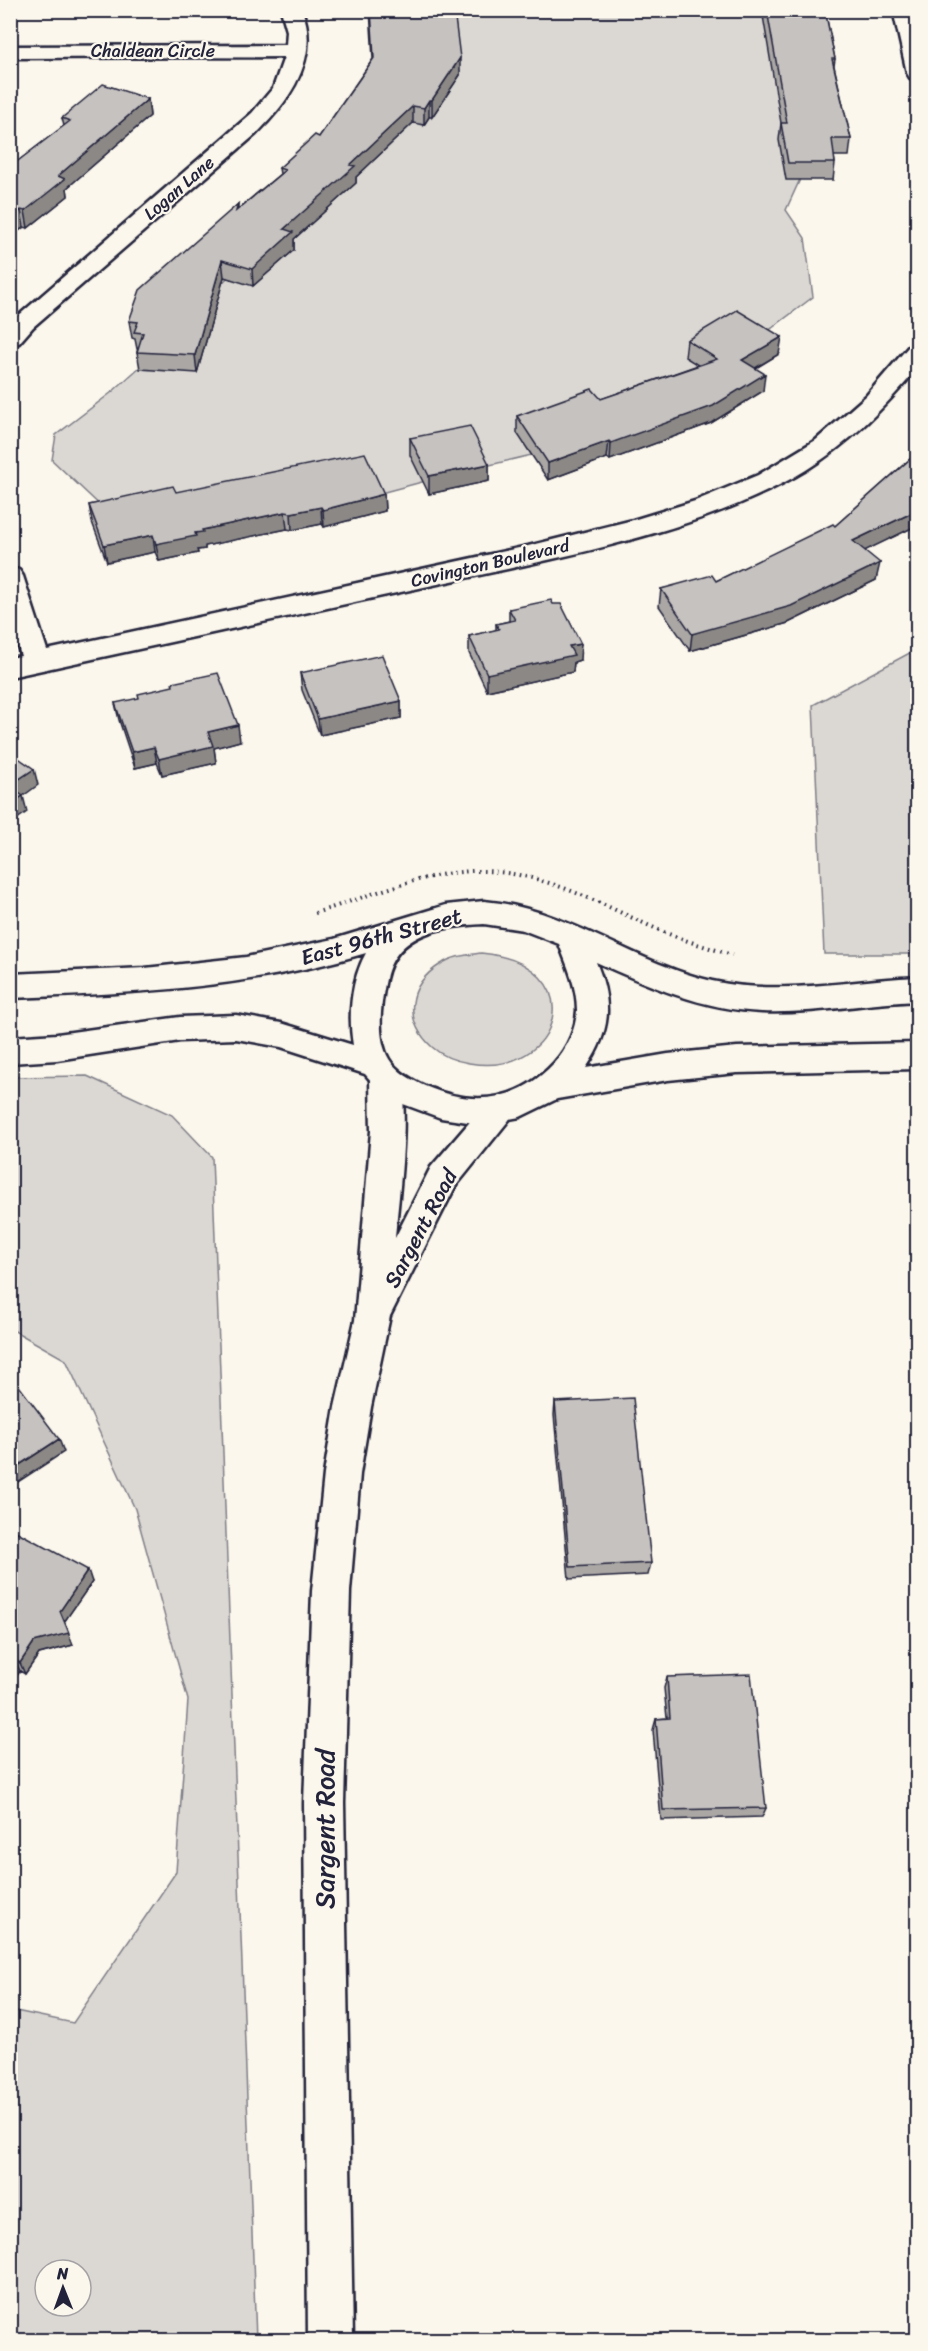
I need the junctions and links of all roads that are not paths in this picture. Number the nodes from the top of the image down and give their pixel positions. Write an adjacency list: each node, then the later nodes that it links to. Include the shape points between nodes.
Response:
1 (291, 10): 3 (street, Logan Lane)
2 (903, 10): 5 (street)
3 (295, 51): 4 (street, Chaldean Circle); 6 (street, Logan Lane, via 290,75 277,100)
4 (10, 52)
5 (918, 73)
6 (10, 338)
7 (918, 351): 9 (street, Covington Boulevard, via 892,384 822,448 732,496 651,526)
8 (10, 576): 9 (street)
9 (37, 662): 10 (street, Covington Boulevard)
10 (10, 668)
11 (411, 927): 12 (street, East 96th Street, via 467,912 506,913); 13 (street, East 96th Street, via 279,963 143,981); 17 (street, Sargent Road, via 386,945 374,964 366,1024)
12 (572, 939): 14 (street, East 96th Street, via 668,980 741,998); 18 (street, via 592,1000 592,1017 584,1044)
13 (10, 986)
14 (918, 989)
15 (10, 1050): 17 (street, via 180,1029 236,1027 281,1035)
16 (918, 1056): 18 (street, via 737,1060)
17 (381, 1072): 19 (street, via 406,1092 444,1107); 20 (street, Sargent Road, via 387,1131)
18 (553, 1087): 19 (street, via 520,1105)
19 (498, 1111): 20 (street, Sargent Road, via 443,1177)
20 (372, 1320): 21 (street, Sargent Road, via 344,1463 331,1591 324,1803)
21 (330, 2340)

